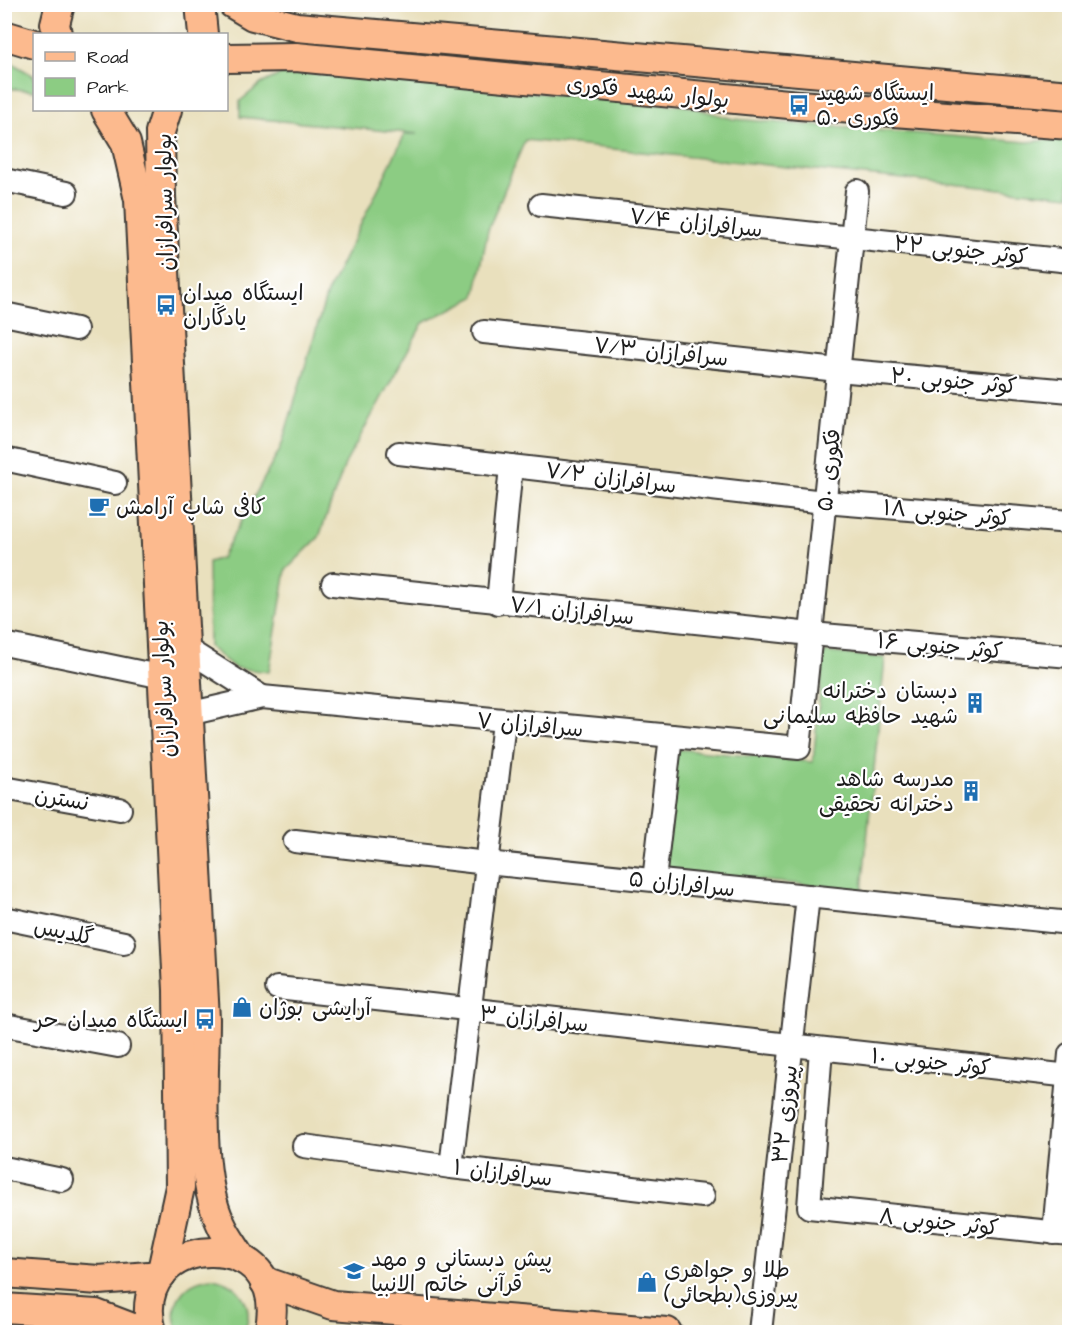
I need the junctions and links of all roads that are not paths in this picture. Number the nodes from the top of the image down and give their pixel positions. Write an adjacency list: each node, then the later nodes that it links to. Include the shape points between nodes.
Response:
1 (60, 4): 4 (main road)
2 (200, 4): 5 (main road)
3 (233, 4): 9 (main road, بولوار شهید فکوری, via 253,16 297,27)
4 (57, 33)
5 (203, 33)
6 (4, 35): 7 (main road)
7 (33, 44)
8 (228, 58): 12 (main road, بولوار شهید فکوری, via 296,57 799,105)
9 (1065, 93)
10 (107, 111): 36 (main road, بولوار سرافرازان, via 126,143 139,200)
11 (167, 111): 34 (main road, بولوار سرافرازان, via 160,132 161,196)
12 (1070, 125)
13 (4, 180): 15 (street)
14 (857, 191): 17 (street, فکوری ۵۰)
15 (66, 193)
16 (541, 205): 17 (street, سرافرازان ۷/۴)
17 (852, 238): 18 (street, کوثر جنوبی ۲۲); 22 (street, فکوری ۵۰)
18 (1070, 261)
19 (4, 314): 20 (street)
20 (76, 329)
21 (484, 332): 22 (street, سرافرازان ۷/۳)
22 (838, 370): 23 (street, کوثر جنوبی ۲۰); 28 (street, فکوری ۵۰)
23 (1070, 390)
24 (399, 453): 26 (street, سرافرازان ۷/۲)
25 (4, 459): 27 (street)
26 (511, 466): 28 (street, سرافرازان ۷/۲); 31 (street)
27 (115, 483)
28 (824, 502): 29 (street, کوثر جنوبی ۱۸); 32 (street, فکوری ۵۰)
29 (1070, 522)
30 (333, 584): 31 (street, سرافرازان ۷/۱)
31 (498, 603): 32 (street, سرافرازان ۷/۱)
32 (811, 634): 35 (street, کوثر جنوبی ۱۶); 41 (street, فکوری ۵۰)
33 (4, 644): 36 (street)
34 (185, 648): 37 (street); 38 (main road, بولوار سرافرازان)
35 (1070, 656)
36 (163, 677): 66 (main road, بولوار سرافرازان, via 178,990 180,1187)
37 (262, 697): 38 (street); 39 (street, سرافرازان ۷)
38 (188, 714): 64 (main road, بولوار سرافرازان, via 210,1191 220,1223)
39 (504, 722): 40 (street, سرافرازان ۷); 45 (street)
40 (671, 736): 41 (street, سرافرازان ۷); 46 (street)
41 (799, 748)
42 (4, 788): 43 (street, نسترن)
43 (120, 809)
44 (295, 841): 45 (street, سرافرازان ۵)
45 (487, 863): 46 (street, سرافرازان ۵); 52 (street)
46 (654, 879): 47 (street, سرافرازان ۵)
47 (808, 896): 49 (street, سرافرازان ۵); 55 (street, پیروزی ۳۲)
48 (4, 918): 50 (street, گلدیس)
49 (1070, 923)
50 (124, 943)
51 (277, 988): 52 (street, سرافرازان ۳)
52 (469, 1011): 55 (street, سرافرازان ۳); 59 (street)
53 (4, 1025): 54 (street)
54 (118, 1046)
55 (792, 1046): 56 (street, کوثر جنوبی ۱۰); 73 (street, پیروزی ۳۲)
56 (821, 1049): 57 (street, کوثر جنوبی ۱۰); 63 (street, کوثر جنوبی ۸, via 809,1207)
57 (1069, 1068): 63 (street)
58 (304, 1146): 59 (street, سرافرازان ۱)
59 (451, 1167): 62 (street, سرافرازان ۱)
60 (4, 1168): 61 (street)
61 (62, 1180)
62 (703, 1196)
63 (1062, 1234)
64 (242, 1259): 66 (main road, via 226,1252 199,1252 174,1262); 67 (main road, بولوار سرافرازان)
65 (4, 1273): 66 (main road, via 99,1280)
66 (161, 1275): 70 (main road, بولوار سرافرازان, via 149,1305)
67 (264, 1281): 71 (main road, via 271,1298); 72 (main road, via 333,1305)
68 (4, 1308): 69 (main road, via 96,1314)
69 (143, 1332)
70 (152, 1332)
71 (269, 1332)
72 (667, 1332)
73 (760, 1332)

